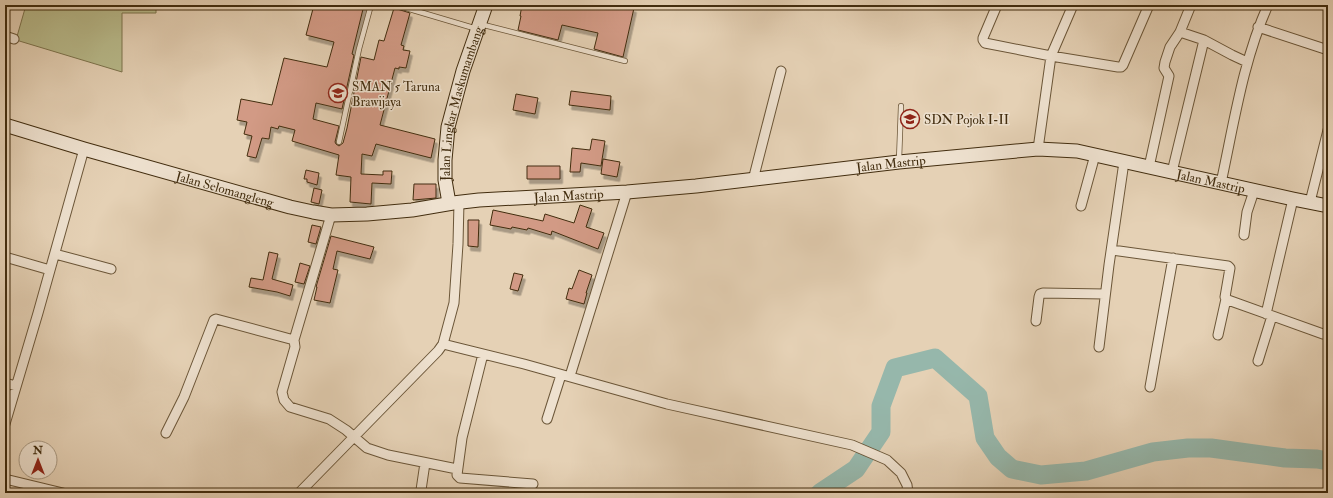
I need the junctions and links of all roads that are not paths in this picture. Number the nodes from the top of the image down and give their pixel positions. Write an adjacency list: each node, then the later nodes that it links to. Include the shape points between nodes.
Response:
1 (371, 5): 23 (lane)
2 (396, 5): 9 (lane)
3 (486, 5): 9 (street, Jalan Lingkar Maskumambang)
4 (997, 5): 16 (street, via 983,38 984,42)
5 (1073, 5): 16 (street)
6 (1149, 5): 16 (street, via 1121,67)
7 (1191, 5): 11 (street)
8 (1268, 5): 10 (street)
9 (478, 26): 17 (lane); 37 (street, Jalan Lingkar Maskumambang, via 448,127 445,180)
10 (1258, 27): 15 (street); 18 (street)
11 (1180, 32): 14 (street); 29 (street, via 1170,47 1165,62 1164,68 1169,76)
12 (5, 36): 13 (street)
13 (14, 39)
14 (1204, 40): 18 (street); 30 (street)
15 (1328, 50)
16 (1051, 56): 25 (street)
17 (625, 61)
18 (1247, 62): 32 (street)
19 (781, 72): 31 (street)
20 (901, 106): 27 (lane)
21 (5, 126): 24 (street, Jalan Selomangleng)
22 (1328, 130): 36 (street)
23 (339, 142)
24 (84, 149): 40 (street, Jalan Selomangleng, via 290,207); 43 (street)
25 (1038, 149): 26 (street, Jalan Mastrip, via 1077,150); 27 (street, Jalan Mastrip)
26 (1095, 155): 28 (street, Jalan Mastrip); 38 (street)
27 (898, 162): 31 (street, Jalan Mastrip)
28 (1124, 162): 29 (street, Jalan Mastrip); 42 (street)
29 (1149, 167): 30 (street, Jalan Mastrip)
30 (1172, 172): 32 (street, Jalan Mastrip)
31 (753, 180): 34 (street, Jalan Mastrip)
32 (1221, 183): 33 (street, Jalan Mastrip)
33 (1254, 190): 35 (street, Jalan Mastrip); 41 (street, via 1247,212)
34 (627, 192): 37 (street, Jalan Mastrip, via 501,198); 59 (street)
35 (1293, 199): 36 (street, Jalan Mastrip); 50 (street)
36 (1310, 202): 39 (street, Jalan Mastrip)
37 (454, 203): 40 (street, Jalan Selomangleng, via 412,210); 55 (street, via 458,244 454,303)
38 (1082, 206)
39 (1328, 206)
40 (331, 215): 54 (street)
41 (1244, 235)
42 (1112, 250): 45 (street); 48 (street)
43 (55, 254): 46 (street); 47 (street)
44 (5, 257): 47 (street)
45 (1173, 258): 49 (street, via 1228,266 1230,268); 62 (street)
46 (111, 269)
47 (50, 270): 61 (street)
48 (1105, 294): 51 (street, via 1040,294); 56 (street)
49 (1226, 299): 50 (street); 53 (street)
50 (1269, 315): 52 (street, via 1323,334); 58 (street)
51 (1036, 321)
52 (1328, 332)
53 (1218, 335)
54 (294, 340): 65 (street, via 214,320 184,397); 66 (street, via 295,347 282,392 284,400 290,407 329,419)
55 (443, 344): 57 (street); 66 (street)
56 (1099, 347)
57 (483, 354): 59 (street); 68 (street)
58 (1258, 361)
59 (565, 376): 63 (street); 74 (street, via 667,404 852,445 887,460 901,473)
60 (5, 383): 61 (street)
61 (16, 386): 64 (street)
62 (1150, 387)
63 (547, 420)
64 (5, 424)
65 (166, 433)
66 (351, 435): 67 (street, via 374,451); 73 (street)
67 (425, 463): 68 (street); 71 (street)
68 (457, 469): 70 (street, via 460,478)
69 (5, 479): 72 (street)
70 (533, 484)
71 (421, 490)
72 (62, 493)
73 (299, 493)
74 (908, 493)

